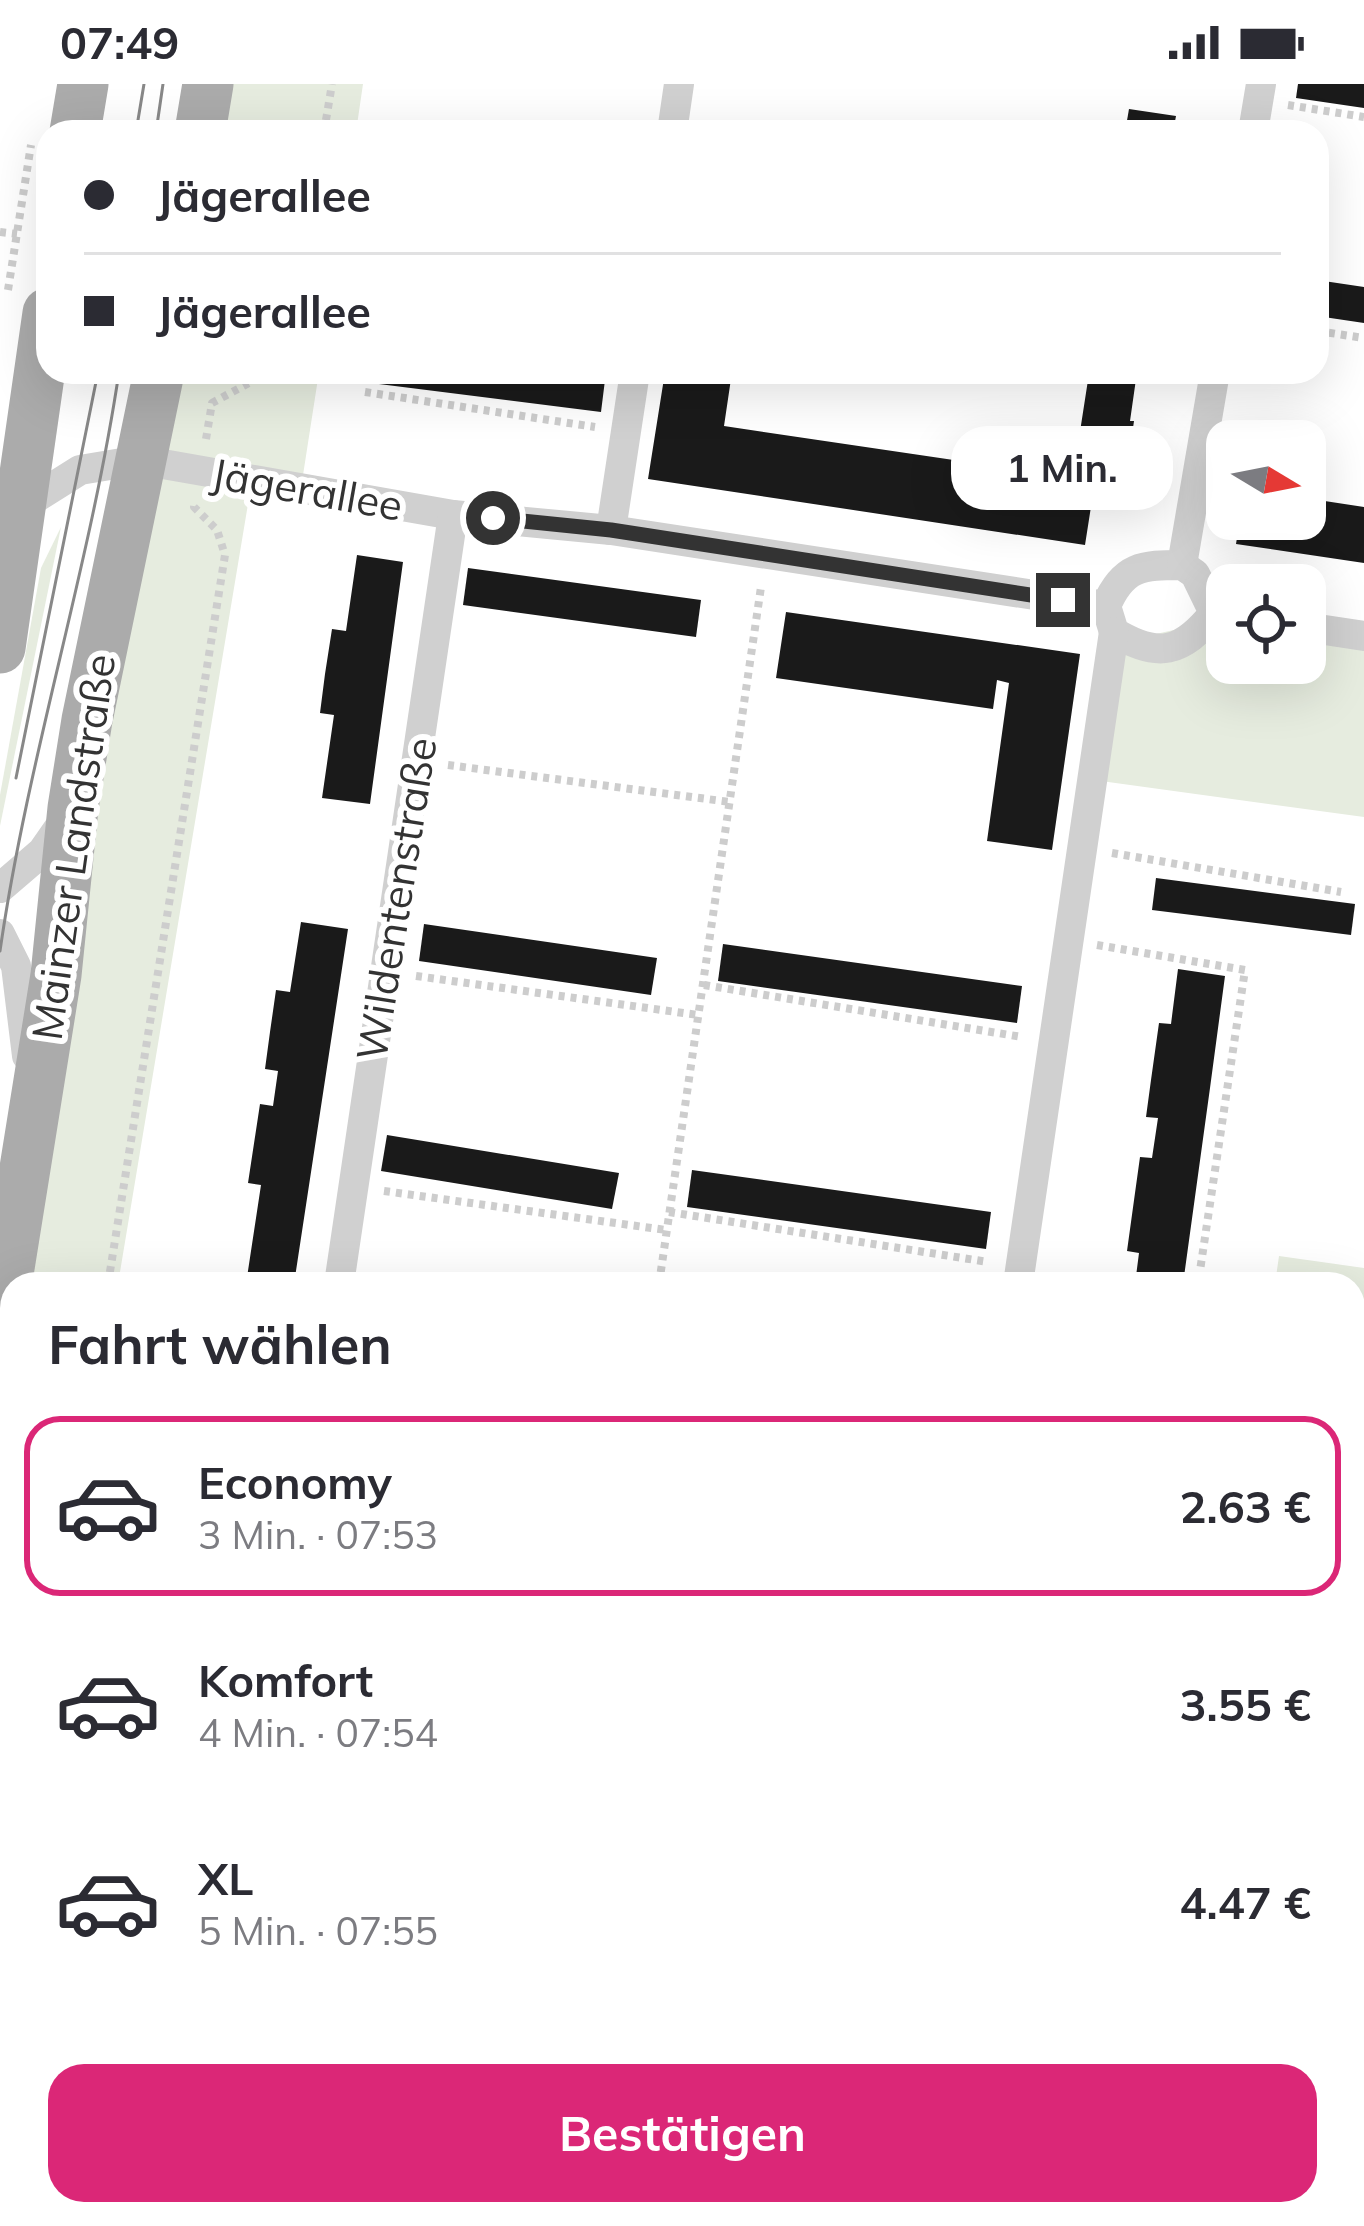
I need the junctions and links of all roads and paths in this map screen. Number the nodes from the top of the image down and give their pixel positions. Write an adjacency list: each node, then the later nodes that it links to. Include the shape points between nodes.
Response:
1 (82, 84): 7 (main road)
2 (208, 84): 8 (main road)
3 (332, 84): 9 (path)
4 (679, 84): 10 (street)
5 (1260, 92): 6 (path)
6 (1364, 117)
7 (60, 120)
8 (202, 120)
9 (326, 120)
10 (674, 120)
11 (36, 182): 13 (path)
12 (0, 232): 13 (path)
13 (17, 234): 14 (path)
14 (27, 305): 25 (main road)
15 (1329, 333): 16 (path)
16 (1364, 338)
17 (156, 384): 23 (main road, Mainzer Landstraße)
18 (247, 384): 24 (path, via 212,403)
19 (633, 384): 22 (street)
20 (1212, 384): 29 (street)
21 (365, 392): 22 (path)
22 (626, 431): 27 (street)
23 (140, 460): 24 (street, Jägerallee); 25 (street, Jägerallee, via 80,470); 38 (main road, Mainzer Landstraße)
24 (200, 470): 26 (street, Jägerallee); 53 (path, via 194,508 217,530 224,555)
25 (18, 508): 35 (main road)
26 (453, 515): 27 (street, Jägerallee); 36 (street, Wildentenstraße)
27 (611, 530): 28 (street, Jägerallee)
28 (766, 556): 31 (street, Jägerallee); 37 (path)
29 (1182, 565): 30 (street, Jägerallee); 31 (street, via 1141,566 1114,586)
30 (1206, 592)
31 (1110, 619): 32 (street, Jägerallee, via 1135,645 1166,650); 39 (street)
32 (1206, 626)
33 (1326, 630): 34 (street)
34 (1364, 636)
35 (0, 648)
36 (416, 761): 37 (path); 44 (street, Wildentenstraße)
37 (731, 802): 45 (path)
38 (73, 808): 40 (street, via 42,852); 48 (main road, Mainzer Landstraße)
39 (1084, 848): 41 (path); 43 (street)
40 (0, 888)
41 (1341, 892)
42 (0, 934): 48 (street, via 16,966)
43 (1070, 940): 47 (street); 58 (path, via 1245,970)
44 (385, 971): 46 (path); 49 (street, Wildentenstraße)
45 (704, 985): 46 (path); 47 (path)
46 (698, 1015): 50 (path)
47 (1054, 1042): 57 (street)
48 (33, 1116): 52 (main road, Mainzer Landstraße)
49 (353, 1186): 51 (path); 54 (street, Wildentenstraße)
50 (669, 1212): 51 (path); 56 (path)
51 (667, 1230): 55 (path)
52 (8, 1272)
53 (110, 1272)
54 (341, 1272)
55 (661, 1272)
56 (1003, 1272)
57 (1020, 1272)
58 (1200, 1272)

